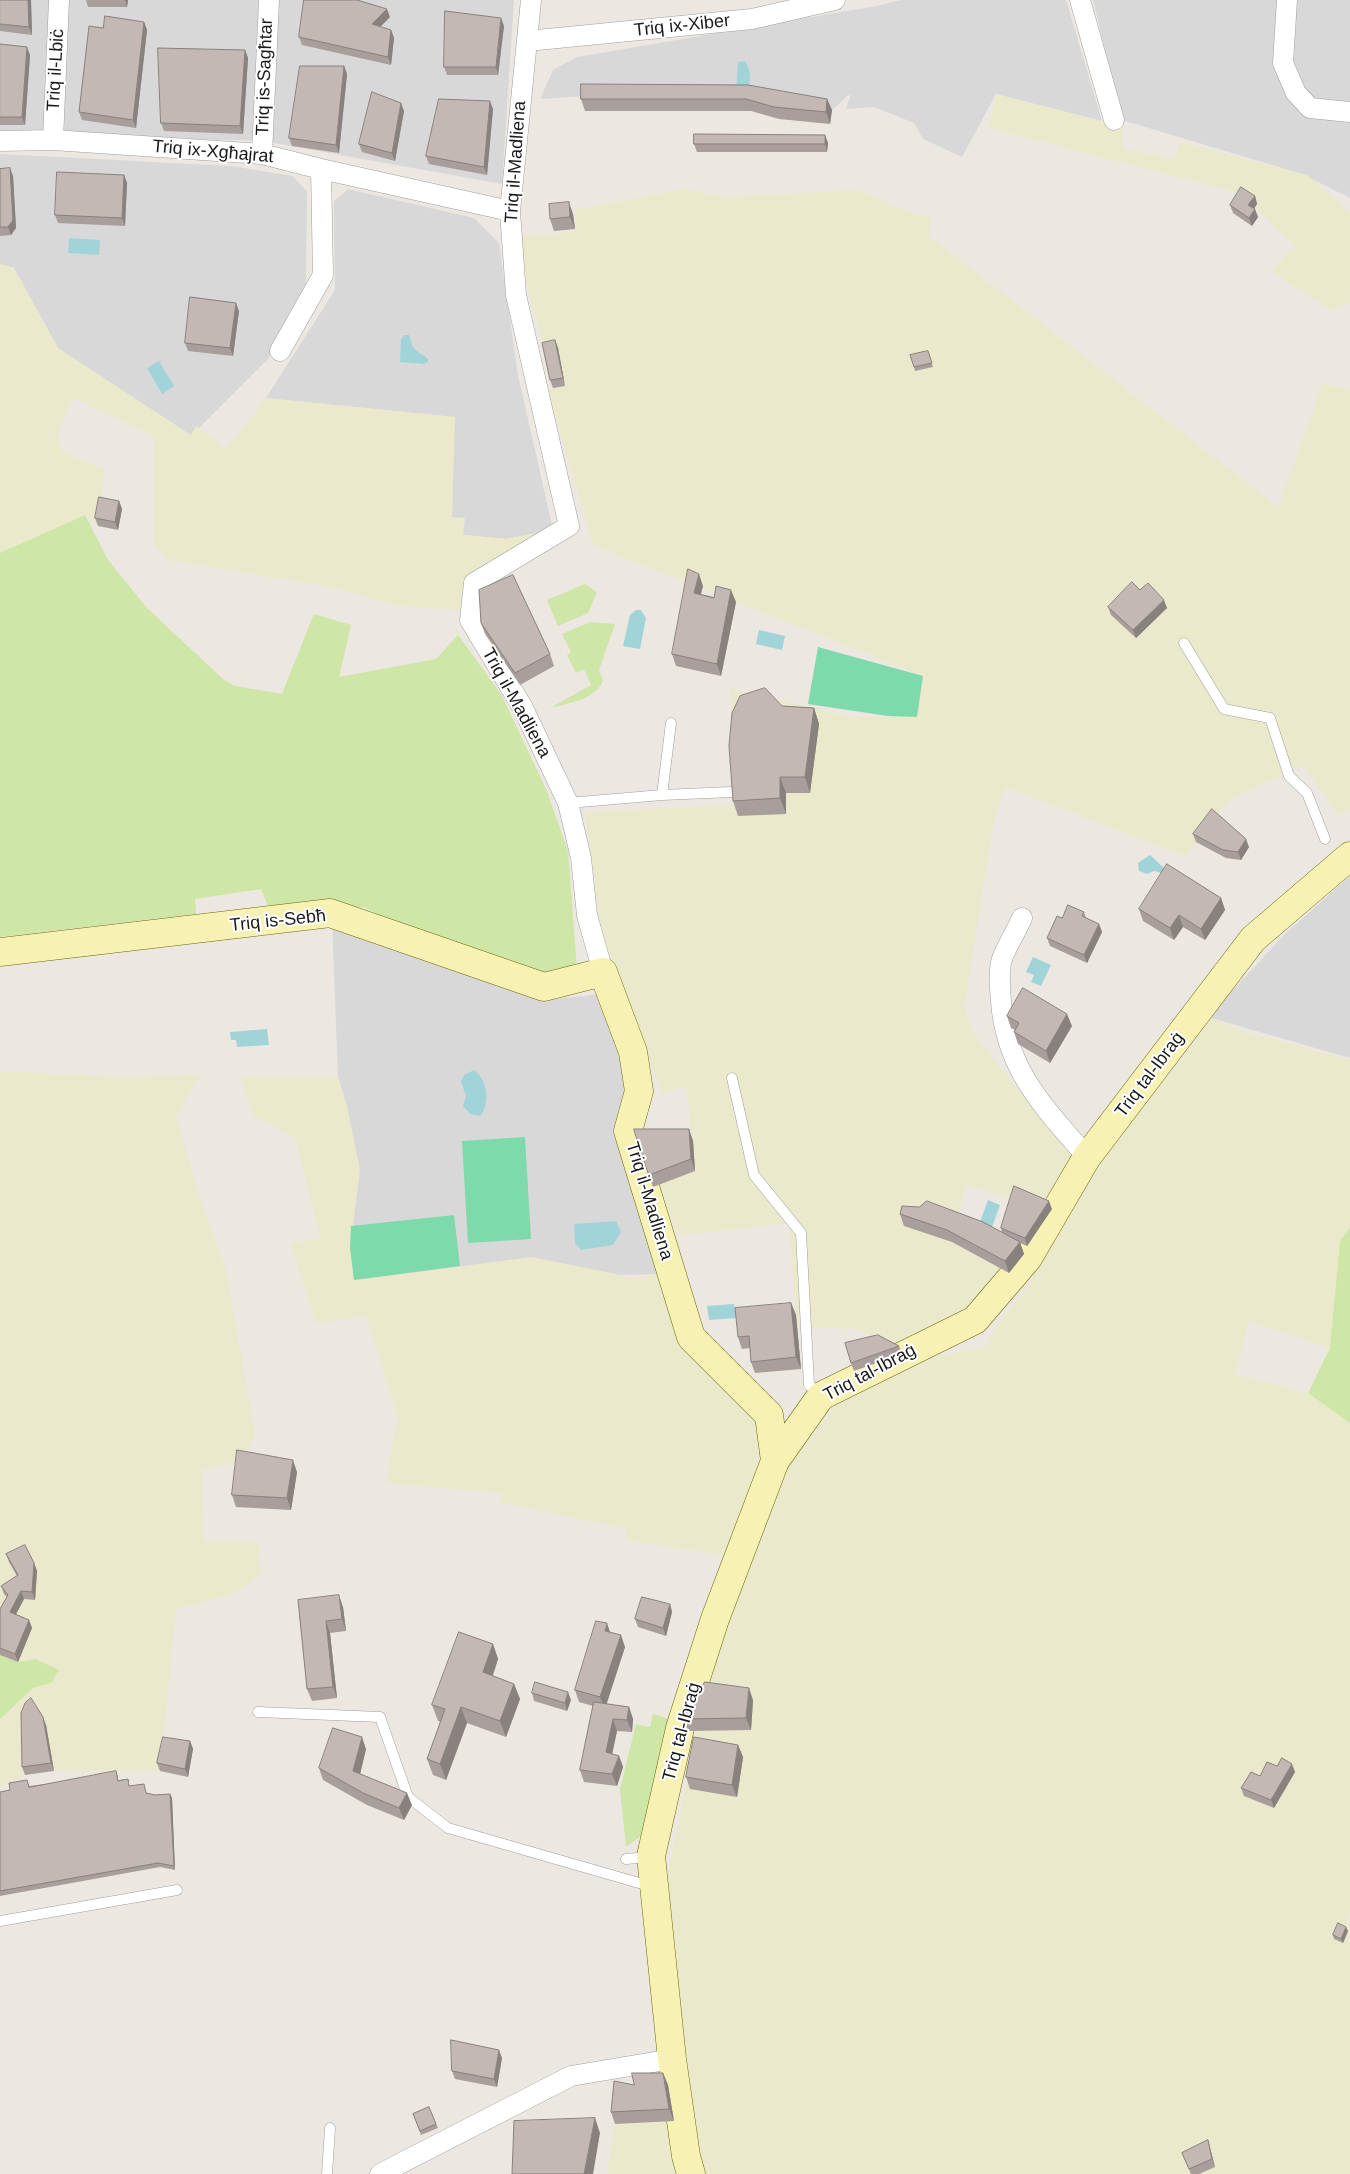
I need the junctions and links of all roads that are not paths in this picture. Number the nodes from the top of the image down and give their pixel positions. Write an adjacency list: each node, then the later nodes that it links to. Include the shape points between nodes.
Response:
1 (59, 0): 10 (street, Triq il-Lbiċ)
2 (268, 0): 12 (street, Triq is-Sagħtar)
3 (531, 0): 7 (street, Triq il-Madliena)
4 (835, 0): 7 (street, Triq ix-Xiber, via 752,18)
5 (1080, 0): 9 (street)
6 (1288, 0): 8 (street, via 1283,63 1296,93 1310,108)
7 (527, 41): 14 (street, Triq il-Madliena)
8 (1350, 112)
9 (1114, 120)
10 (53, 140): 11 (street, Triq ix-Xgħajrat); 12 (street, Triq ix-Xgħajrat)
11 (0, 141)
12 (262, 154): 13 (street, Triq ix-Xgħajrat)
13 (321, 169): 14 (street, Triq ix-Xgħajrat); 15 (street, via 323,275)
14 (510, 210): 20 (street, Triq il-Madliena, via 516,295 569,526 474,583 470,620 523,708)
15 (280, 351)
16 (1184, 643): 21 (lane, via 1224,709 1270,718 1289,776 1308,793)
17 (672, 723): 19 (lane)
18 (731, 792): 19 (lane)
19 (662, 795): 20 (lane)
20 (568, 803): 25 (street, Triq il-Madliena, via 581,858 587,914)
21 (1325, 839)
22 (1350, 856): 27 (main road, Triq tal-Ibraġ, via 1253,939)
23 (1022, 918): 27 (street, via 1002,960 1000,974 1009,1048 1043,1106)
24 (0, 952): 25 (main road, Triq is-Sebħ, via 330,913 544,987)
25 (604, 972): 29 (main road, Triq il-Madliena, via 633,1052 639,1091 628,1131 691,1337)
26 (732, 1078): 28 (lane, via 754,1174 801,1233 809,1385)
27 (1087, 1157): 28 (main road, Triq tal-Ibraġ, via 1028,1258 975,1320)
28 (821, 1396): 29 (main road); 30 (main road, Triq tal-Ibraġ)
29 (769, 1415): 30 (main road)
30 (775, 1461): 32 (main road, Triq tal-Ibraġ, via 715,1619 639,1858)
31 (258, 1712): 32 (lane, via 380,1716 408,1797 448,1828)
32 (654, 1887): 35 (main road, Triq tal-Ibraġ)
33 (177, 1890): 34 (lane)
34 (0, 1921)
35 (672, 2059): 38 (street, via 571,2076); 39 (main road, Triq tal-Ibraġ)
36 (330, 2128): 37 (lane)
37 (327, 2174)
38 (380, 2174)
39 (691, 2174)

